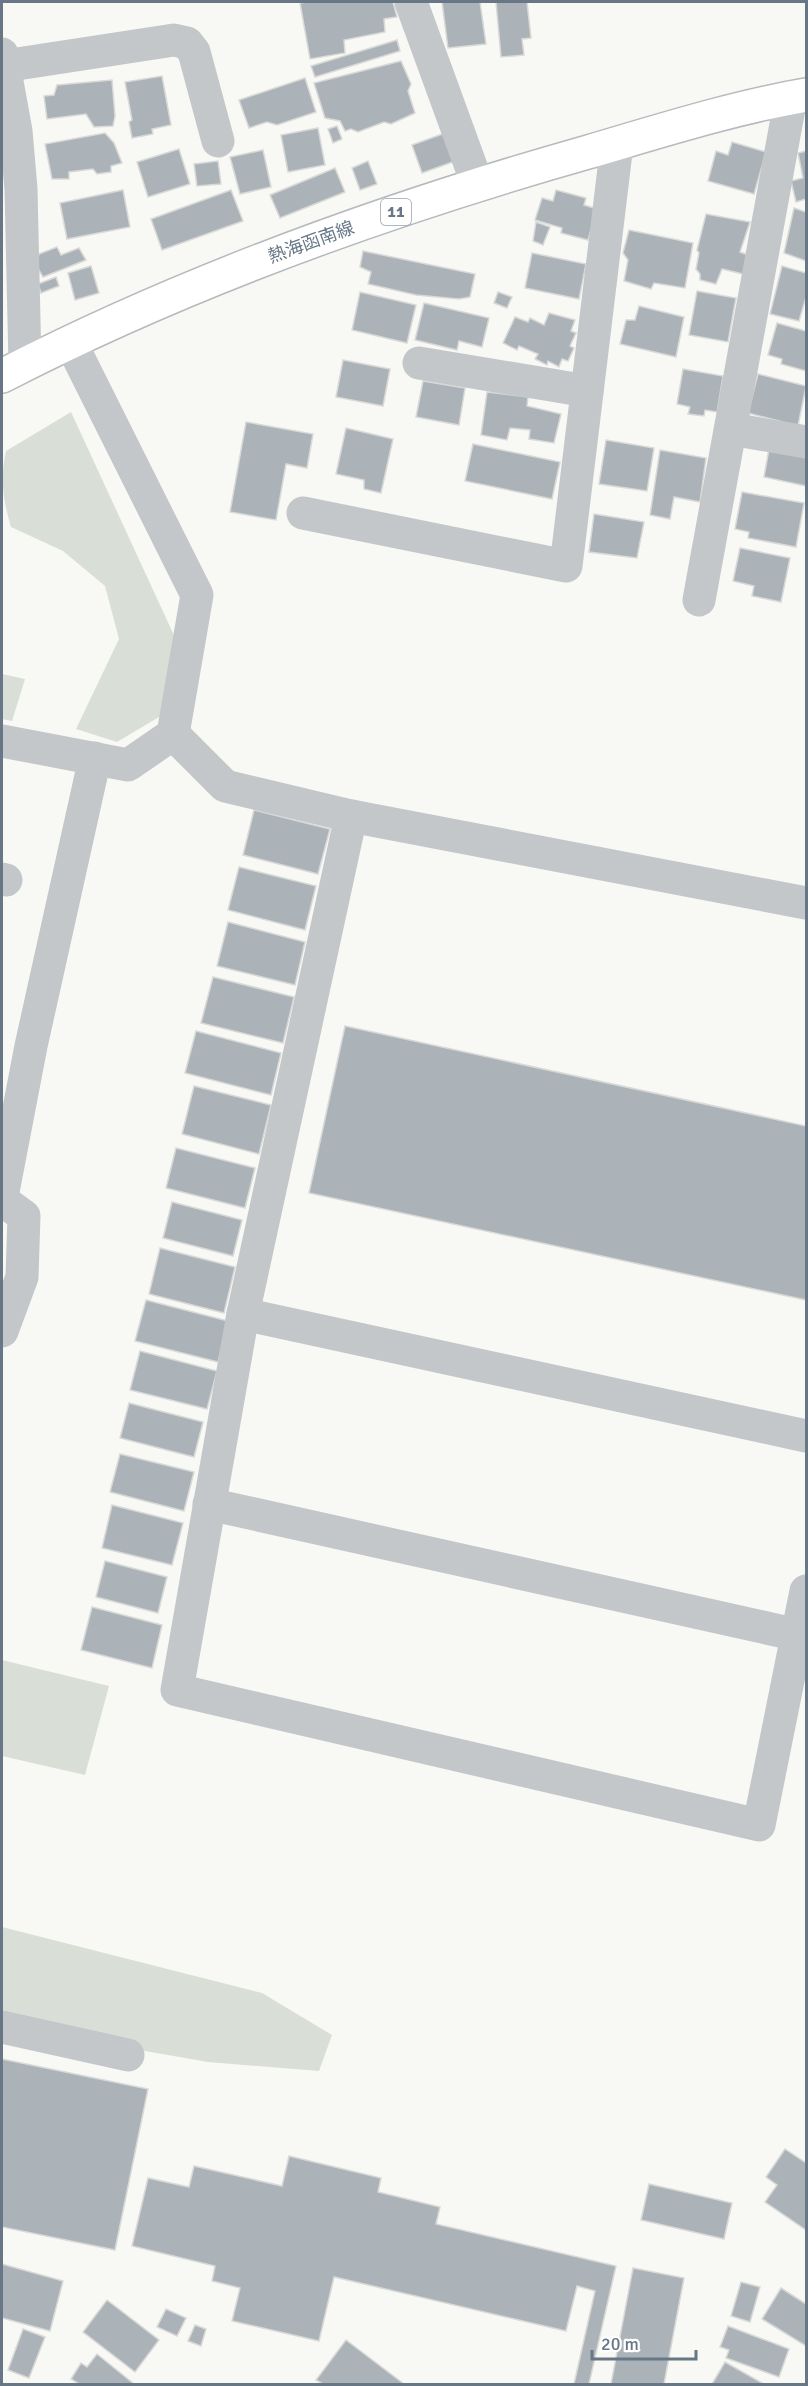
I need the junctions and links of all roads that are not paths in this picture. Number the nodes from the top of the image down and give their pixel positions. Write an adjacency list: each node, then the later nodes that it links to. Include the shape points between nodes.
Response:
1 (411, 2): 6 (street)
2 (3, 60): 4 (street, via 174,40 187,42 194,52); 9 (street, via 16,131 21,189)
3 (799, 96): 5 (main road, 熱海函南線 / 11, via 753,104); 11 (street)
4 (218, 141)
5 (617, 144): 6 (main road, 熱海函南線 / 11); 10 (street)
6 (477, 183): 7 (main road, 熱海函南線 / 11, via 205,280)
7 (71, 342): 9 (main road, 熱海函南線 / 11); 15 (street, via 197,596)
8 (419, 363): 10 (street)
9 (13, 370)
10 (587, 391): 13 (street, via 566,566)
11 (731, 429): 12 (street); 14 (street)
12 (807, 442)
13 (303, 513)
14 (699, 600)
15 (173, 734): 17 (street, via 128,765); 18 (street, via 225,786)
16 (2, 741): 17 (street)
17 (94, 758): 20 (street)
18 (351, 816): 19 (street); 21 (street)
19 (807, 903)
20 (2, 1198): 22 (street, via 24,1216 22,1277)
21 (243, 1314): 23 (street); 24 (street)
22 (2, 1331)
23 (807, 1436)
24 (209, 1504): 26 (street); 26 (street, via 177,1690 759,1825)
25 (807, 1591): 26 (street)
26 (798, 1635)
27 (2, 2027): 28 (street)
28 (128, 2055)

